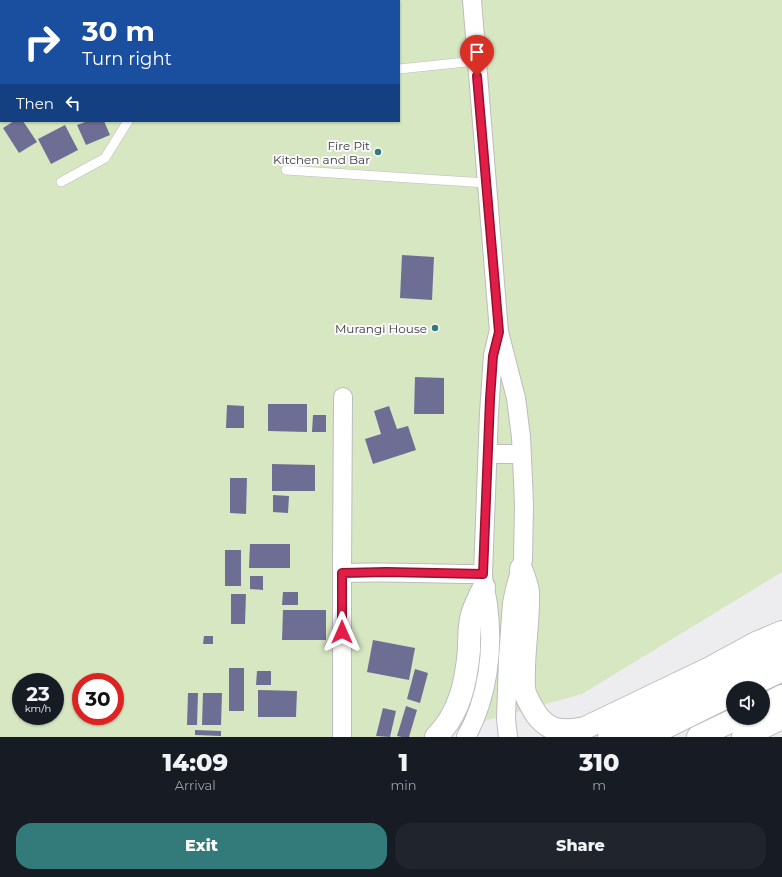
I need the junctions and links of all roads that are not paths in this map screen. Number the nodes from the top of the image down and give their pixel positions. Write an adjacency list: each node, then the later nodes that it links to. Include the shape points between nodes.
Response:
1 (472, 0): 2 (street)
2 (476, 61): 3 (lane); 7 (street)
3 (400, 69)
4 (127, 122): 6 (lane, via 105,158)
5 (286, 170): 7 (lane)
6 (61, 182)
7 (486, 183): 8 (street)
8 (499, 332): 10 (street, via 493,356); 11 (street, via 516,398)
9 (343, 397): 13 (street)
10 (488, 454): 11 (street); 14 (street)
11 (522, 454): 12 (street, via 524,505)
12 (521, 569): 15 (main road, via 528,591 525,691 529,704 541,720 554,730 585,728); 27 (street, via 511,611 506,719)
13 (342, 573): 14 (street, via 387,572); 24 (street)
14 (483, 581): 25 (main road, via 470,620 466,674 460,700 450,720); 26 (street, via 490,627 486,675 481,704)
15 (782, 632)
16 (782, 654): 28 (main road, via 710,692)
17 (782, 670): 18 (main road)
18 (759, 681)
19 (782, 696): 21 (main road)
20 (726, 697): 29 (main road)
21 (770, 702)
22 (782, 718): 31 (main road)
23 (726, 724): 30 (main road)
24 (342, 737)
25 (436, 737)
26 (466, 737)
27 (508, 737)
28 (609, 737)
29 (646, 737)
30 (698, 737)
31 (743, 737)

